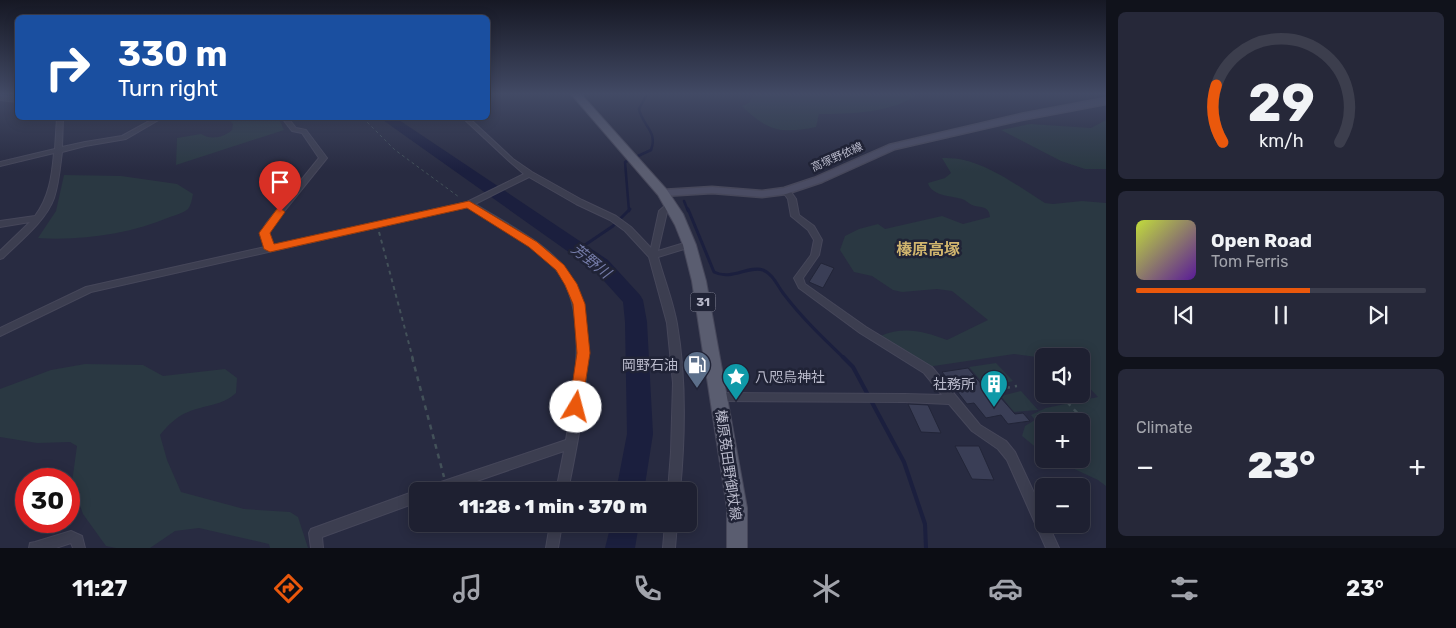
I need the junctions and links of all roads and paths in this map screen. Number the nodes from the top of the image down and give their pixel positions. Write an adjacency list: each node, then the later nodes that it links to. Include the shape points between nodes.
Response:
1 (60, 120): 8 (street)
2 (156, 120): 8 (street, via 129,136)
3 (286, 120): 18 (street, via 294,130 304,131 323,158 265,233)
4 (365, 120): 13 (path, via 400,152)
5 (468, 120): 10 (street)
6 (598, 120): 12 (main road, 榛原菟田野御杖線 / 31)
7 (1010, 120): 11 (main road, 高塚野依線, via 892,147)
8 (59, 150): 9 (street); 14 (street, via 48,203)
9 (0, 164)
10 (527, 175): 13 (street); 20 (street, via 613,218)
11 (786, 191): 12 (main road, 高塚野依線, via 762,194 712,190); 26 (street, via 792,200 795,216 811,228 818,240 815,255 798,278 802,286 863,330 928,370)
12 (667, 199): 17 (main road, 榛原菟田野御杖線 / 31); 20 (street)
13 (471, 203): 16 (street); 29 (street, via 533,245 560,267 571,284 579,304 583,353)
14 (37, 218): 15 (street); 19 (street)
15 (0, 224)
16 (376, 225): 18 (street); 30 (path)
17 (691, 244): 20 (street); 24 (main road, 榛原菟田野御杖線 / 31)
18 (270, 249): 21 (street, via 89,289)
19 (0, 256)
20 (653, 256): 33 (street, via 672,323 678,383)
21 (0, 332)
22 (1017, 386): 23 (path)
23 (1005, 388)
24 (718, 397): 25 (street); 42 (main road, 榛原菟田野御杖線 / 31, via 736,508)
25 (875, 397): 26 (street)
26 (952, 400): 43 (street, via 976,428 1002,445 1010,456)
27 (1068, 403): 28 (path)
28 (1077, 413)
29 (571, 443): 31 (street); 32 (street)
30 (446, 482)
31 (459, 482)
32 (564, 482)
33 (675, 482)
34 (409, 499): 39 (street, via 315,533)
35 (555, 532): 40 (street)
36 (670, 532): 41 (street)
37 (35, 548): 38 (street, via 71,537 78,540)
38 (79, 548)
39 (317, 548)
40 (552, 548)
41 (669, 548)
42 (737, 548)
43 (1053, 548)

